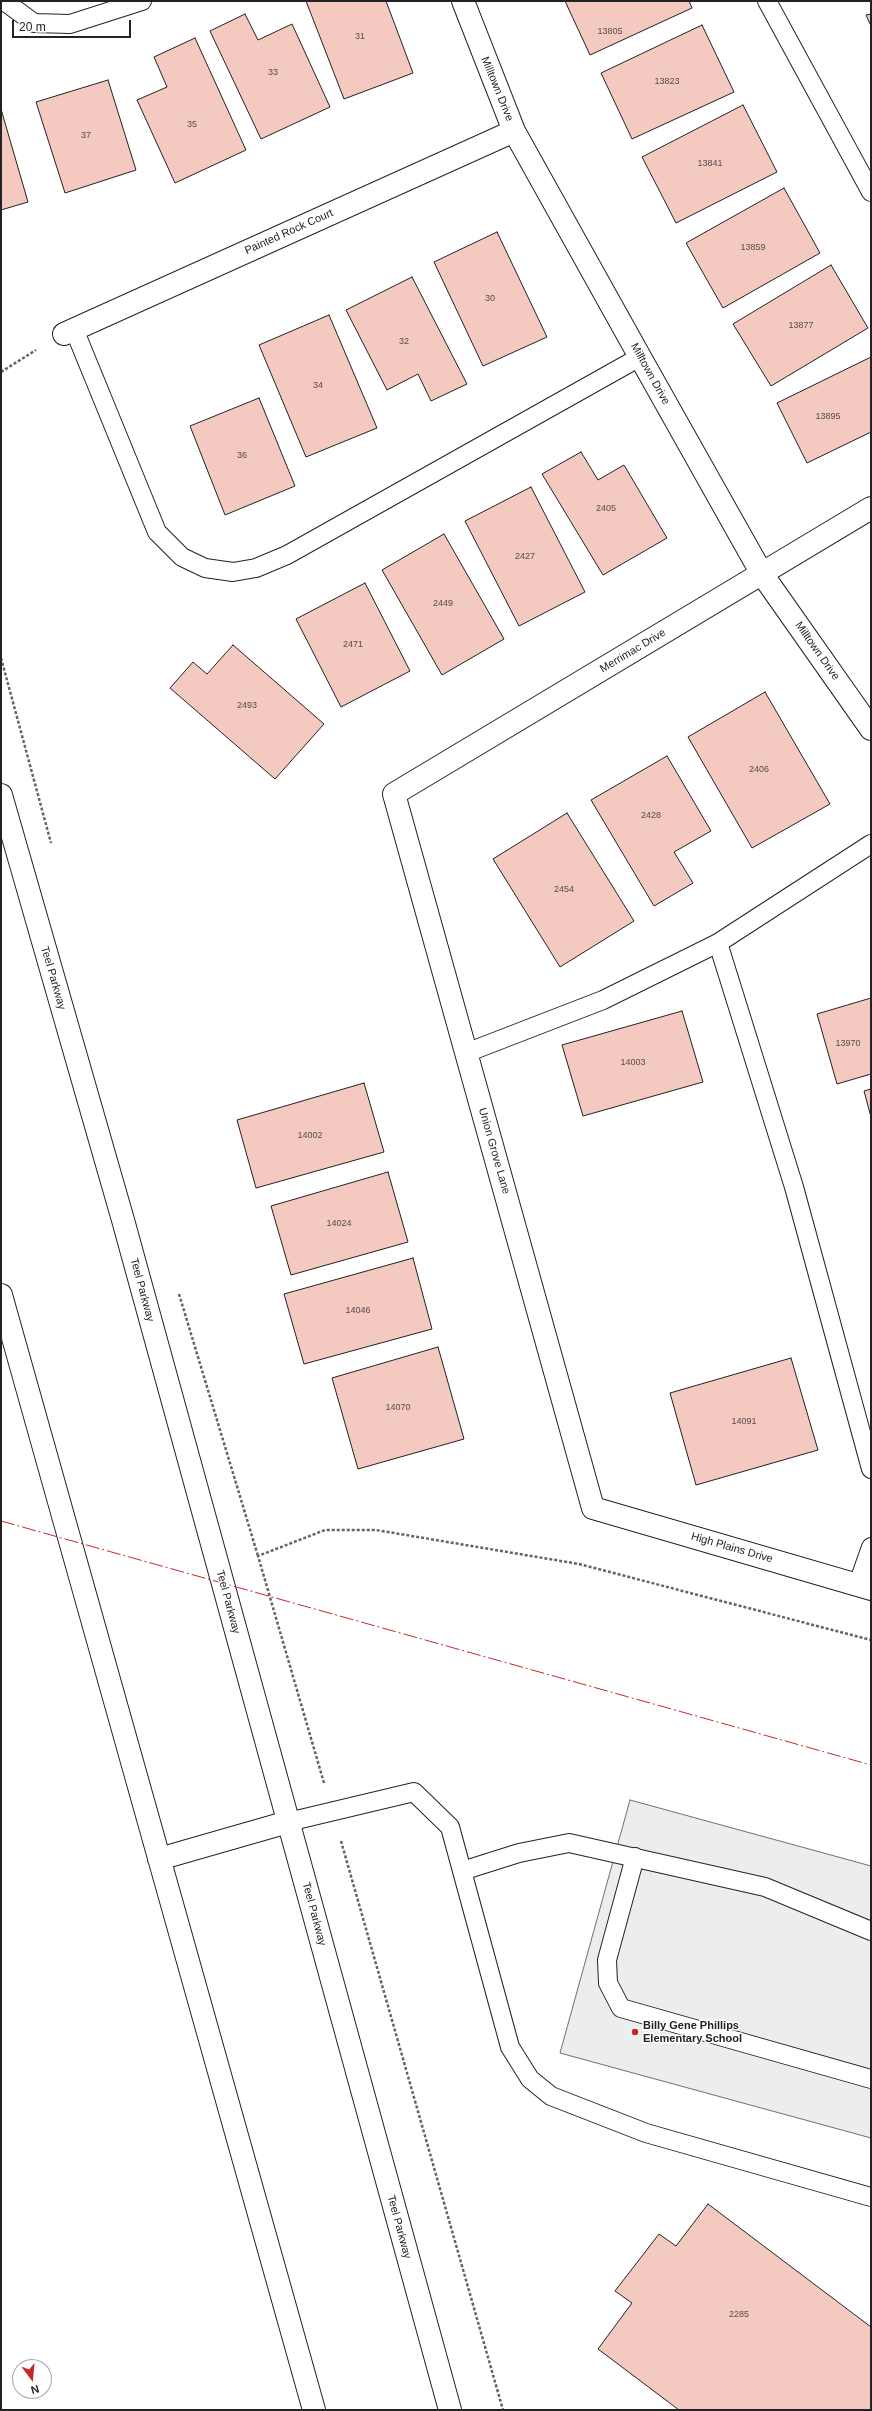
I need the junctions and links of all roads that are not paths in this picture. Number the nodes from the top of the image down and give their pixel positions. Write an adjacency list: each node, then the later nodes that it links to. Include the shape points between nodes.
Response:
1 (4, 1): 2 (lane, via 34,23 70,24)
2 (142, 1)
3 (463, 1): 5 (main road, Milltown Drive)
4 (767, 1): 6 (lane)
5 (514, 131): 7 (main road, Painted Rock Court); 8 (main road, Milltown Drive)
6 (871, 192)
7 (69, 331): 8 (lane, via 156,532 182,556 205,568 232,572 256,568 287,555)
8 (640, 357): 10 (main road, Milltown Drive)
9 (871, 508): 10 (main road, Merrimac Drive)
10 (762, 574): 11 (main road, Milltown Drive); 12 (main road, Merrimac Drive)
11 (871, 728)
12 (394, 794): 16 (main road, Union Grove Lane)
13 (1, 795): 22 (main road, Teel Parkway, via 123,1220)
14 (871, 844): 15 (lane)
15 (718, 943): 16 (lane, via 603,1000); 18 (lane, via 794,1187)
16 (466, 1053): 19 (main road, Union Grove Lane)
17 (1, 1296): 24 (main road)
18 (871, 1469)
19 (593, 1508): 21 (main road, High Plains Drive)
20 (871, 1547): 21 (lane)
21 (865, 1587)
22 (288, 1822): 24 (main road); 25 (lane, via 414,1792 450,1827); 30 (main road, Teel Parkway)
23 (634, 1857): 25 (lane, via 569,1843 519,1853); 26 (lane, via 765,1888); 27 (lane, via 607,1960 608,1983 621,2008)
24 (159, 1859): 29 (main road)
25 (462, 1871): 28 (lane, via 510,2047 530,2079 551,2096 646,2133)
26 (871, 1931)
27 (871, 2079)
28 (871, 2197)
29 (314, 2410)
30 (450, 2410)

